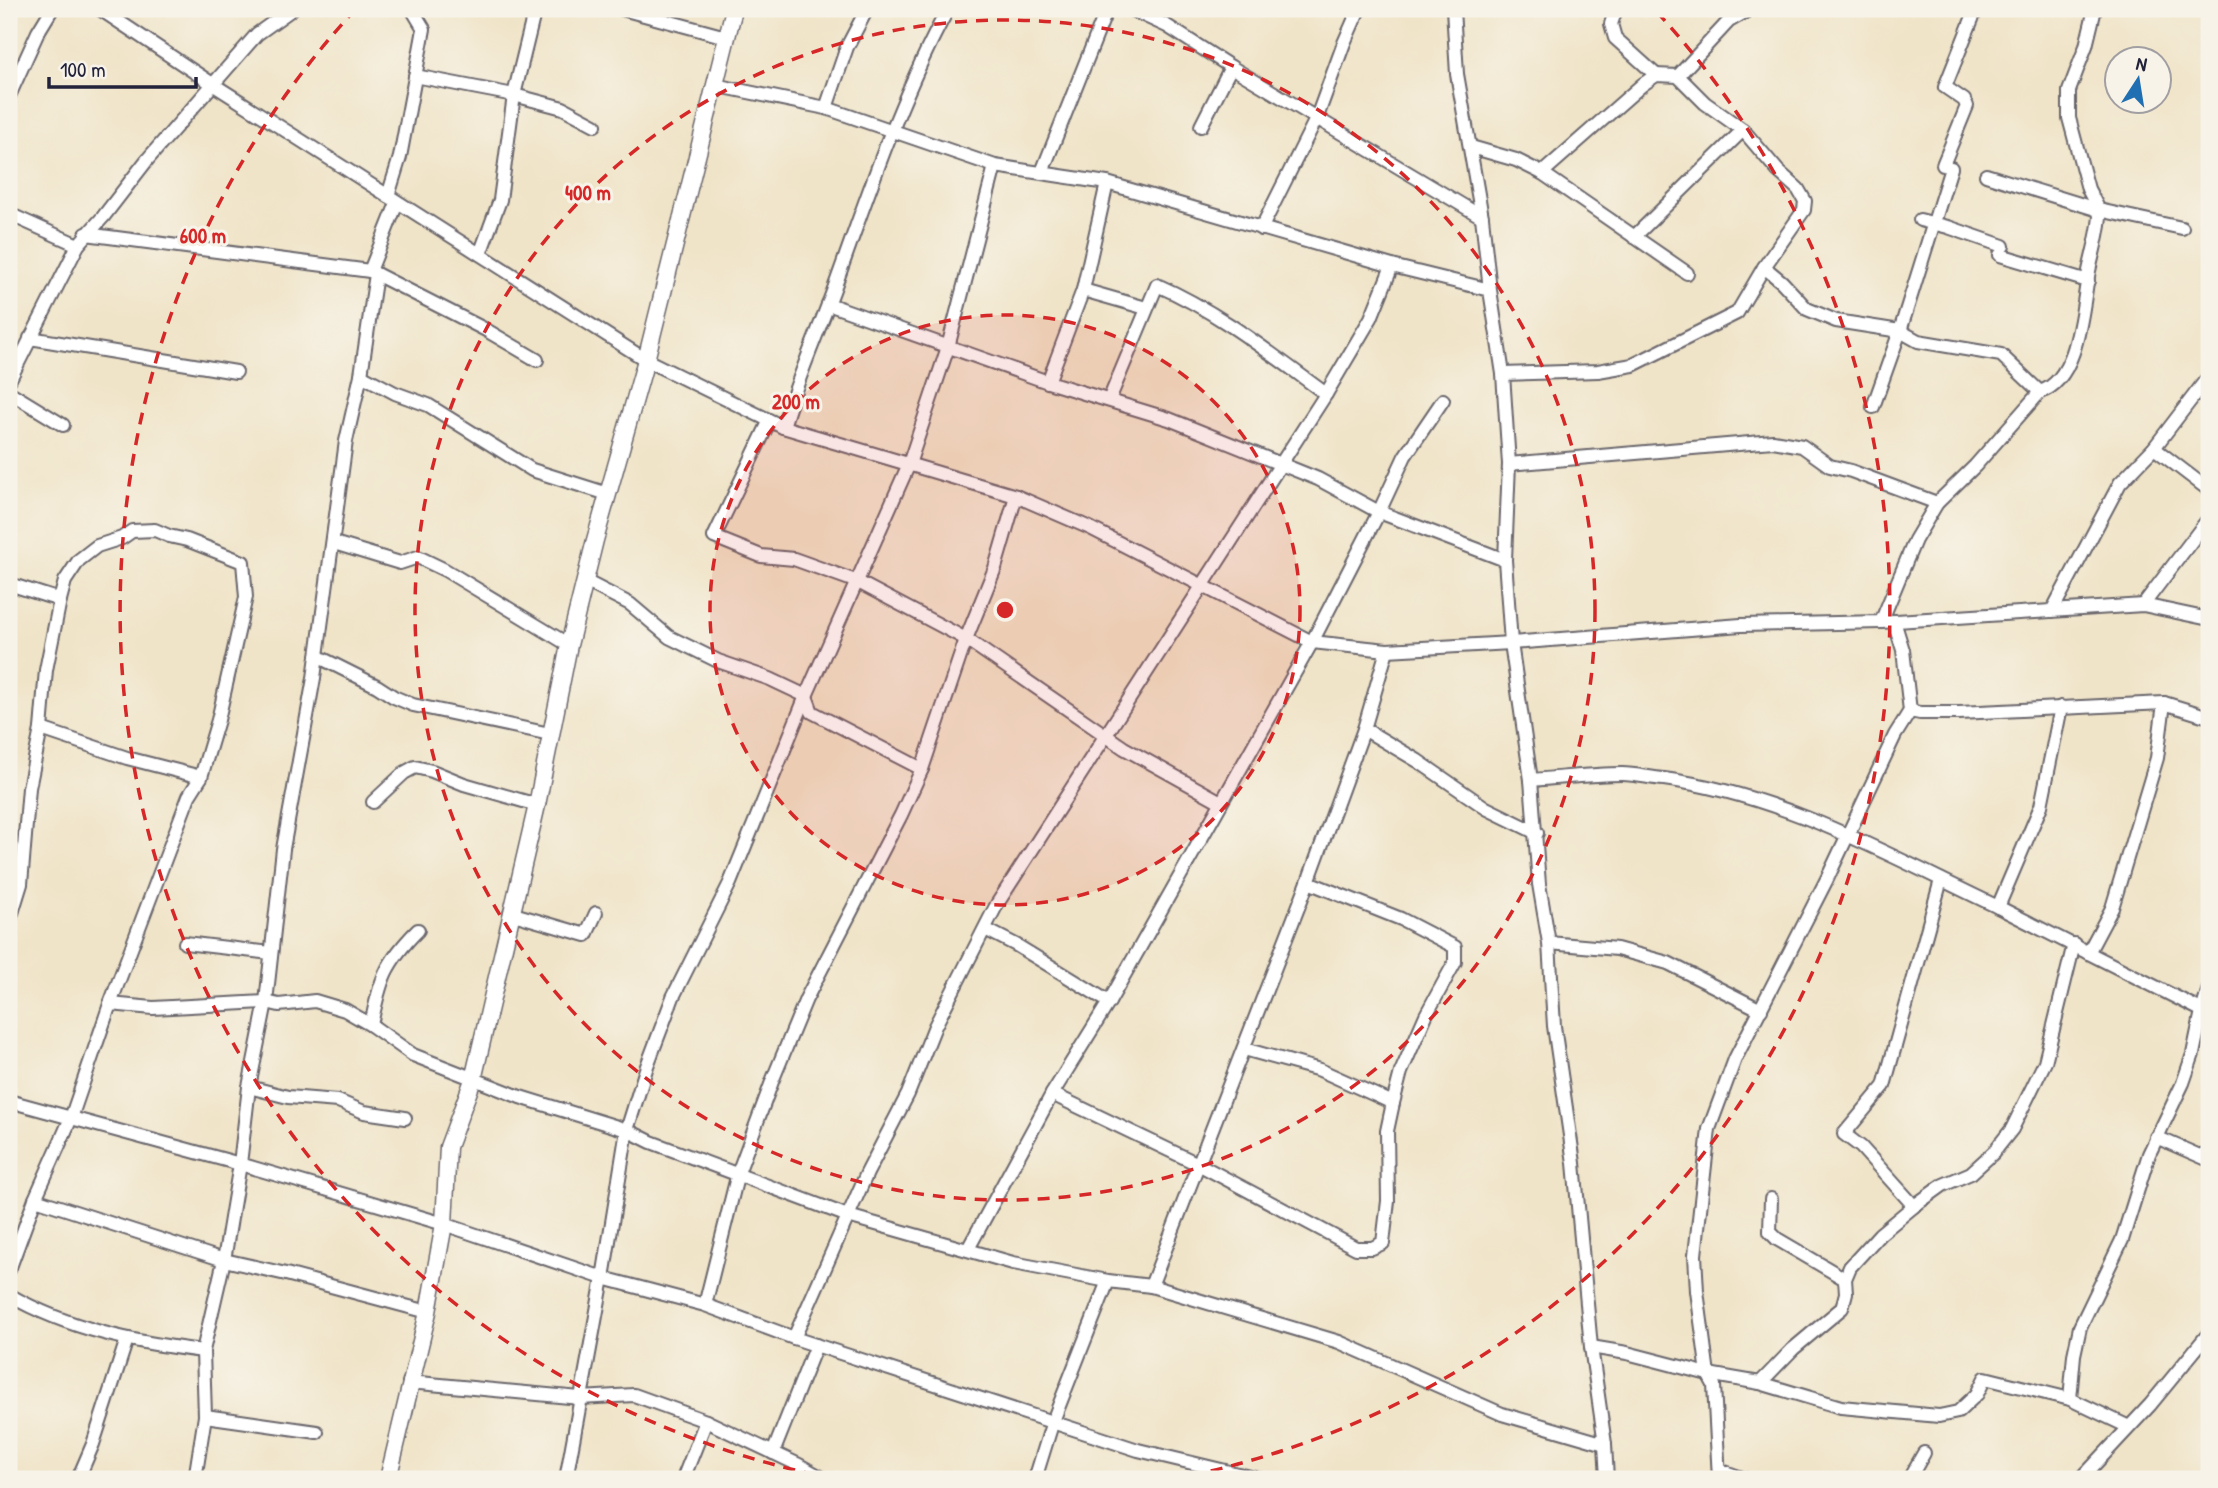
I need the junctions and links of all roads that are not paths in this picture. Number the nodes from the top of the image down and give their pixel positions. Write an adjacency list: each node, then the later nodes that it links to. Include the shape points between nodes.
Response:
1 (52, 9): 26 (street)
2 (100, 9): 23 (street)
3 (292, 9): 23 (street, via 257,34)
4 (412, 9): 21 (street, via 424,29)
5 (535, 9): 25 (street)
6 (622, 9): 18 (street)
7 (734, 9): 18 (street)
8 (867, 9): 27 (street, via 847,47)
9 (948, 9): 32 (street)
10 (1108, 9): 35 (street)
11 (1130, 9): 19 (street, via 1167,26)
12 (1359, 9): 28 (street)
13 (1453, 9): 33 (street, via 1457,74)
14 (1615, 9): 20 (street, via 1611,24 1615,38)
15 (1750, 9): 22 (street, via 1730,21)
16 (1976, 9): 44 (street, via 1945,86 1968,107)
17 (2095, 9): 40 (street, via 2069,91 2069,118 2088,188)
18 (726, 37): 24 (street)
19 (1231, 67): 28 (street); 30 (street)
20 (1657, 75): 22 (street); 36 (street)
21 (415, 76): 25 (street); 39 (street)
22 (1678, 76): 31 (street)
23 (214, 85): 39 (street); 47 (street)
24 (714, 85): 27 (street); 64 (street)
25 (514, 94): 29 (street, via 564,108); 50 (street, via 500,200)
26 (9, 96)
27 (826, 108): 32 (street)
28 (1317, 117): 42 (street); 46 (street)
29 (596, 125)
30 (1201, 126)
31 (1743, 130): 48 (street); 52 (street, via 1805,201 1804,210)
32 (890, 131): 34 (street); 58 (street)
33 (1471, 147): 36 (street); 42 (street)
34 (995, 166): 35 (street); 62 (street)
35 (1042, 172): 38 (street)
36 (1542, 173): 48 (street)
37 (1986, 175): 40 (street)
38 (1107, 183): 46 (street); 56 (street)
39 (393, 199): 50 (street); 53 (street)
40 (2099, 210): 45 (street); 55 (street)
41 (9, 214): 49 (street)
42 (1482, 217): 57 (street)
43 (1920, 220): 44 (street)
44 (1934, 223): 55 (street); 60 (street)
45 (2182, 228)
46 (1261, 229): 51 (street)
47 (86, 234): 49 (street); 53 (street)
48 (1634, 237): 54 (street)
49 (78, 245): 61 (street)
50 (480, 254): 64 (street)
51 (1392, 266): 57 (street); 73 (street, via 1371,318)
52 (1764, 267): 60 (street, via 1807,309 1836,321); 67 (street, via 1737,313 1633,365 1598,371)
53 (373, 273): 63 (street); 66 (street)
54 (1686, 273)
55 (2088, 281): 72 (street, via 2079,335 2064,372)
56 (1083, 290): 59 (street); 70 (street)
57 (1490, 290): 67 (street)
58 (828, 304): 62 (street); 79 (street)
59 (1146, 308): 73 (street, via 1157,285 1186,298); 74 (street)
60 (1900, 331): 72 (street, via 1918,341 2001,355); 76 (street)
61 (30, 338): 65 (street); 69 (street)
62 (948, 347): 70 (street); 81 (street)
63 (537, 360)
64 (646, 360): 77 (street); 85 (street)
65 (236, 372)
66 (361, 374): 85 (street, via 428,405 532,470); 90 (street, via 346,441)
67 (1503, 374): 83 (street)
68 (2209, 376): 80 (street)
69 (9, 381)
70 (1048, 382): 74 (street)
71 (9, 392): 78 (street)
72 (2040, 392): 87 (street)
73 (1326, 394): 82 (street)
74 (1109, 400): 82 (street)
75 (1443, 400): 88 (street, via 1405,456)
76 (1873, 407)
77 (769, 422): 79 (street); 93 (street, via 714,537 761,556 794,559)
78 (63, 425)
79 (783, 427): 81 (street)
80 (2154, 448): 84 (street); 98 (street, via 2120,483)
81 (909, 464): 86 (street); 93 (street)
82 (1280, 464): 88 (street); 95 (street)
83 (1509, 464): 87 (street, via 1773,441 1802,446 1830,466); 91 (street)
84 (2209, 490)
85 (608, 494): 92 (street)
86 (1016, 496): 95 (street, via 1090,528); 102 (street, via 995,568)
87 (1937, 503): 101 (street, via 1915,540)
88 (1379, 512): 91 (street); 103 (street)
89 (2209, 518): 97 (street)
90 (334, 543): 105 (street, via 400,563 418,558); 107 (street)
91 (1505, 560): 104 (street)
92 (585, 581): 105 (street); 108 (street, via 630,604 669,637)
93 (858, 582): 102 (street); 108 (street)
94 (9, 584): 96 (street)
95 (1202, 587): 103 (street); 116 (street)
96 (60, 600): 113 (street, via 46,670); 118 (street, via 65,581 79,560 97,546 132,531 155,530 243,562 246,597)
97 (2143, 605): 98 (street); 99 (street)
98 (2052, 611): 100 (street)
99 (2209, 619)
100 (1894, 621): 101 (street); 111 (street, via 1903,650)
101 (1881, 622): 104 (street, via 1741,625)
102 (966, 639): 116 (street); 117 (street)
103 (1312, 642): 106 (street); 121 (street)
104 (1511, 643): 106 (street); 119 (street)
105 (569, 645): 115 (street)
106 (1387, 650): 114 (street)
107 (317, 656): 115 (street, via 413,705); 136 (street, via 283,849)
108 (806, 696): 117 (street, via 811,712); 153 (street, via 730,883 674,997)
109 (2164, 704): 110 (street); 112 (street); 137 (street, via 2157,758 2112,908)
110 (2061, 707): 111 (street); 127 (street, via 2041,806)
111 (1910, 711): 124 (street)
112 (2209, 717)
113 (41, 729): 118 (street); 130 (street, via 29,788 21,884)
114 (1364, 729): 123 (street, via 1486,808); 126 (street)
115 (550, 734): 122 (street)
116 (1104, 735): 121 (street); 132 (street)
117 (922, 769): 158 (street, via 806,999)
118 (201, 777): 141 (street, via 189,796)
119 (1531, 780): 123 (street); 124 (street, via 1623,774 1690,783 1797,813)
120 (373, 802): 122 (street, via 415,767)
121 (1221, 802): 140 (street)
122 (537, 805): 128 (street)
123 (1537, 834): 134 (street)
124 (1847, 834): 125 (street); 142 (street)
125 (1941, 880): 127 (street); 161 (street, via 1884,1086 1844,1134)
126 (1308, 882): 145 (street); 150 (street, via 1401,919 1455,947 1455,962 1426,1015)
127 (1998, 907): 135 (street)
128 (510, 913): 129 (street, via 586,934); 146 (street)
129 (596, 913)
130 (9, 923)
131 (418, 929): 144 (street, via 397,952 380,982)
132 (985, 929): 140 (street); 162 (street)
133 (186, 943): 136 (street)
134 (1549, 943): 142 (street, via 1617,949 1668,963); 178 (street, via 1554,1026 1574,1163)
135 (2074, 944): 137 (street); 161 (street, via 2046,1062 2012,1129 1971,1173 1943,1185)
136 (271, 953): 139 (street)
137 (2088, 953): 143 (street)
138 (2209, 988): 143 (street)
139 (266, 1002): 141 (street, via 153,1009); 144 (street, via 315,1001 345,1010); 147 (street)
140 (1109, 1002): 148 (street)
141 (110, 1004): 151 (street)
142 (1761, 1010): 180 (street, via 1735,1059 1709,1129 1695,1255)
143 (2206, 1012): 154 (street, via 2183,1083)
144 (371, 1025): 146 (street, via 413,1055)
145 (1244, 1049): 150 (street, via 1320,1070); 157 (street)
146 (473, 1080): 153 (street); 163 (street, via 448,1147)
147 (248, 1087): 152 (street, via 288,1097 338,1101 364,1112); 156 (street)
148 (1052, 1094): 157 (street); 164 (street)
149 (9, 1101): 151 (street)
150 (1393, 1103): 157 (street, via 1387,1131 1383,1243 1372,1248 1356,1248)
151 (71, 1118): 156 (street); 159 (street)
152 (405, 1118)
153 (627, 1130): 158 (street); 167 (street)
154 (2155, 1138): 155 (street); 184 (street, via 2122,1240 2080,1327)
155 (2209, 1160)
156 (240, 1164): 163 (street); 165 (street)
157 (1200, 1166): 170 (street)
158 (737, 1173): 162 (street); 172 (street)
159 (35, 1199): 165 (street); 166 (street)
160 (1770, 1199): 168 (street, via 1770,1232 1777,1240)
161 (1914, 1206): 168 (street, via 1880,1234)
162 (848, 1216): 164 (street); 175 (street)
163 (444, 1224): 167 (street); 173 (street)
164 (968, 1249): 169 (street)
165 (224, 1260): 173 (street); 179 (street)
166 (9, 1270)
167 (603, 1278): 172 (street); 183 (street)
168 (1844, 1279): 182 (street, via 1842,1308)
169 (1108, 1281): 170 (street); 187 (street)
170 (1151, 1286): 190 (street, via 1339,1342 1502,1414)
171 (9, 1296): 176 (street)
172 (705, 1305): 175 (street)
173 (428, 1312): 181 (street)
174 (2209, 1333): 188 (street)
175 (794, 1338): 177 (street)
176 (127, 1339): 179 (street); 194 (street)
177 (816, 1345): 187 (street); 191 (street)
178 (1591, 1347): 180 (street); 190 (street)
179 (203, 1351): 185 (street)
180 (1708, 1374): 182 (street); 193 (street, via 1714,1385)
181 (409, 1382): 183 (street); 196 (street)
182 (1760, 1383): 184 (street, via 1841,1407 1939,1416 1958,1412 1977,1394 1985,1378)
183 (580, 1398): 186 (street, via 634,1395); 197 (street)
184 (2070, 1399): 188 (street)
185 (205, 1416): 189 (street); 195 (street)
186 (706, 1421): 191 (street); 198 (street)
187 (1053, 1421): 200 (street); 201 (street, via 1138,1450)
188 (2129, 1427): 205 (street)
189 (317, 1432)
190 (1605, 1444): 202 (street)
191 (773, 1453): 199 (street)
192 (1924, 1453): 204 (street)
193 (1719, 1475): 203 (street)
194 (78, 1479)
195 (195, 1479)
196 (388, 1479)
197 (566, 1479)
198 (683, 1479)
199 (824, 1479)
200 (1035, 1479)
201 (1259, 1479)
202 (1607, 1479)
203 (1745, 1479)
204 (1909, 1479)
205 (2081, 1479)

